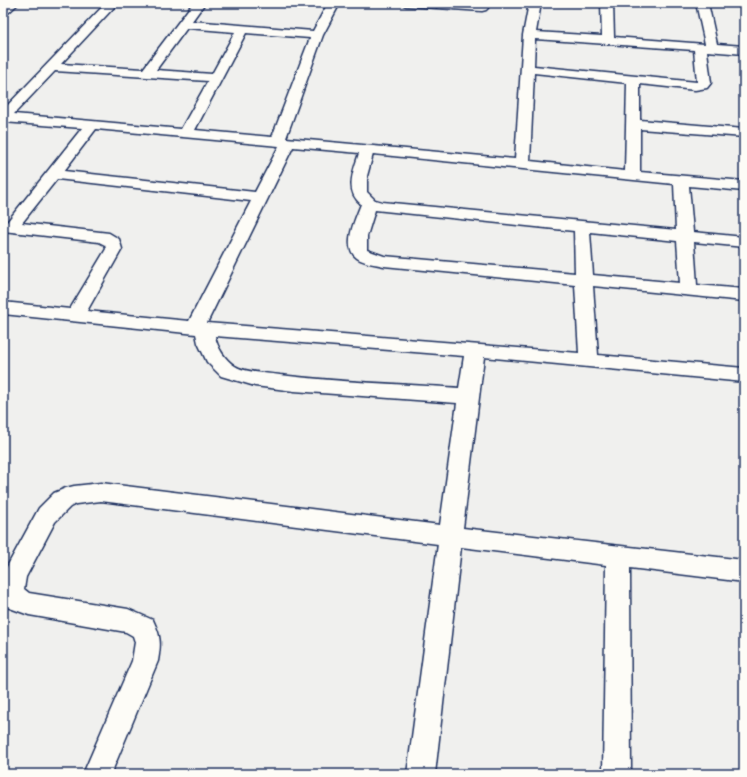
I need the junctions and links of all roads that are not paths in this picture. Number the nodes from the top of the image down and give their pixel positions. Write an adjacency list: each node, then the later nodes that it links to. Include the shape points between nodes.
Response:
1 (13, 3): 10 (street)
2 (112, 3): 18 (street)
3 (199, 3): 11 (street)
4 (334, 3): 13 (street)
5 (406, 3): 9 (street)
6 (535, 3): 14 (street)
7 (607, 3): 15 (street)
8 (702, 3): 16 (street)
9 (482, 8)
10 (3, 12)
11 (184, 24): 12 (street); 20 (street)
12 (243, 28): 13 (street); 21 (street)
13 (317, 35): 28 (street)
14 (529, 35): 15 (street); 19 (street)
15 (608, 41): 16 (street)
16 (706, 48): 17 (street); 22 (street, via 702,85)
17 (744, 50)
18 (52, 67): 20 (street); 23 (street)
19 (528, 69): 22 (street); 30 (street)
20 (147, 73): 21 (street)
21 (216, 78): 26 (street)
22 (634, 80): 24 (street)
23 (3, 117): 25 (street)
24 (633, 124): 27 (street); 32 (street)
25 (92, 125): 26 (street); 31 (street)
26 (186, 133): 28 (street)
27 (744, 133)
28 (283, 141): 29 (street); 35 (street)
29 (367, 149): 30 (street); 36 (street, via 358,190 361,198)
30 (522, 164): 32 (street)
31 (53, 174): 35 (street); 37 (street)
32 (632, 176): 33 (street)
33 (681, 180): 34 (street); 39 (street)
34 (744, 186)
35 (261, 197): 46 (street)
36 (369, 204): 38 (street); 41 (street, via 357,244 360,252 370,258)
37 (7, 226): 45 (street, via 103,237 113,243 114,249)
38 (582, 227): 39 (street); 41 (street)
39 (684, 236): 40 (street); 42 (street)
40 (744, 242)
41 (584, 280): 42 (street); 48 (street)
42 (689, 290): 43 (street)
43 (744, 295)
44 (3, 308): 45 (street)
45 (75, 315): 46 (street)
46 (200, 328): 47 (street); 50 (street, via 214,357 228,371 255,379)
47 (475, 350): 48 (street); 50 (street)
48 (589, 360): 49 (street)
49 (744, 375)
50 (468, 396): 51 (street)
51 (450, 536): 52 (street); 54 (street, via 101,492 74,495 62,500 47,515 14,576 12,589 16,599 29,604 128,621 144,628 148,642 145,661); 55 (street)
52 (618, 556): 53 (street); 56 (street)
53 (744, 571)
54 (97, 774)
55 (421, 774)
56 (617, 774)

